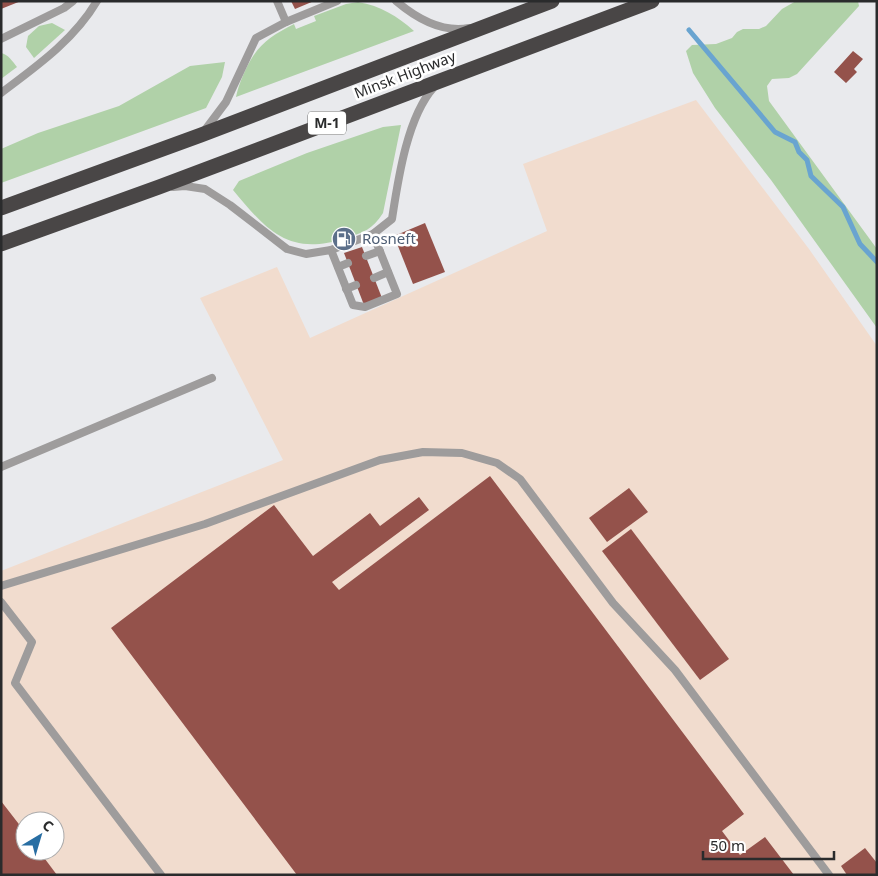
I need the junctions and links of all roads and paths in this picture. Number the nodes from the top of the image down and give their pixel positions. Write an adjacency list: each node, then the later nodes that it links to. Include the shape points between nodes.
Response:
1 (73, 1): 10 (lane)
2 (97, 1): 12 (lane, via 56,52)
3 (277, 1): 8 (lane)
4 (337, 1): 8 (lane)
5 (396, 1): 9 (lane, via 438,26 464,29)
6 (552, 1): 9 (highway, Minsk Highway / М-1)
7 (652, 1): 11 (highway, Minsk Highway / М-1)
8 (286, 22): 13 (lane, via 256,38 226,102)
9 (490, 25): 13 (highway, Minsk Highway / М-1)
10 (1, 39)
11 (450, 76): 14 (highway, Minsk Highway / М-1); 16 (lane, via 433,88 412,123 392,219)
12 (1, 93)
13 (201, 135): 15 (highway, Minsk Highway / М-1)
14 (159, 187): 17 (highway, Minsk Highway / М-1); 18 (lane, via 205,189 287,249 306,254)
15 (1, 208)
16 (373, 234): 18 (lane); 19 (lane)
17 (1, 244)
18 (331, 250): 22 (lane)
19 (380, 251): 20 (lane); 23 (lane)
20 (366, 256)
21 (348, 263): 22 (lane)
22 (338, 267): 26 (lane)
23 (388, 272): 24 (lane); 26 (lane, via 397,294 373,304 365,307 353,305)
24 (374, 278)
25 (356, 285): 26 (lane)
26 (346, 288)
27 (212, 378): 28 (lane)
28 (1, 467)
29 (1, 586): 32 (lane, via 205,524 380,460 423,452 462,453 497,464 520,479 613,603 675,670)
30 (1, 602): 31 (lane, via 32,642 15,683)
31 (161, 875)
32 (829, 875)

